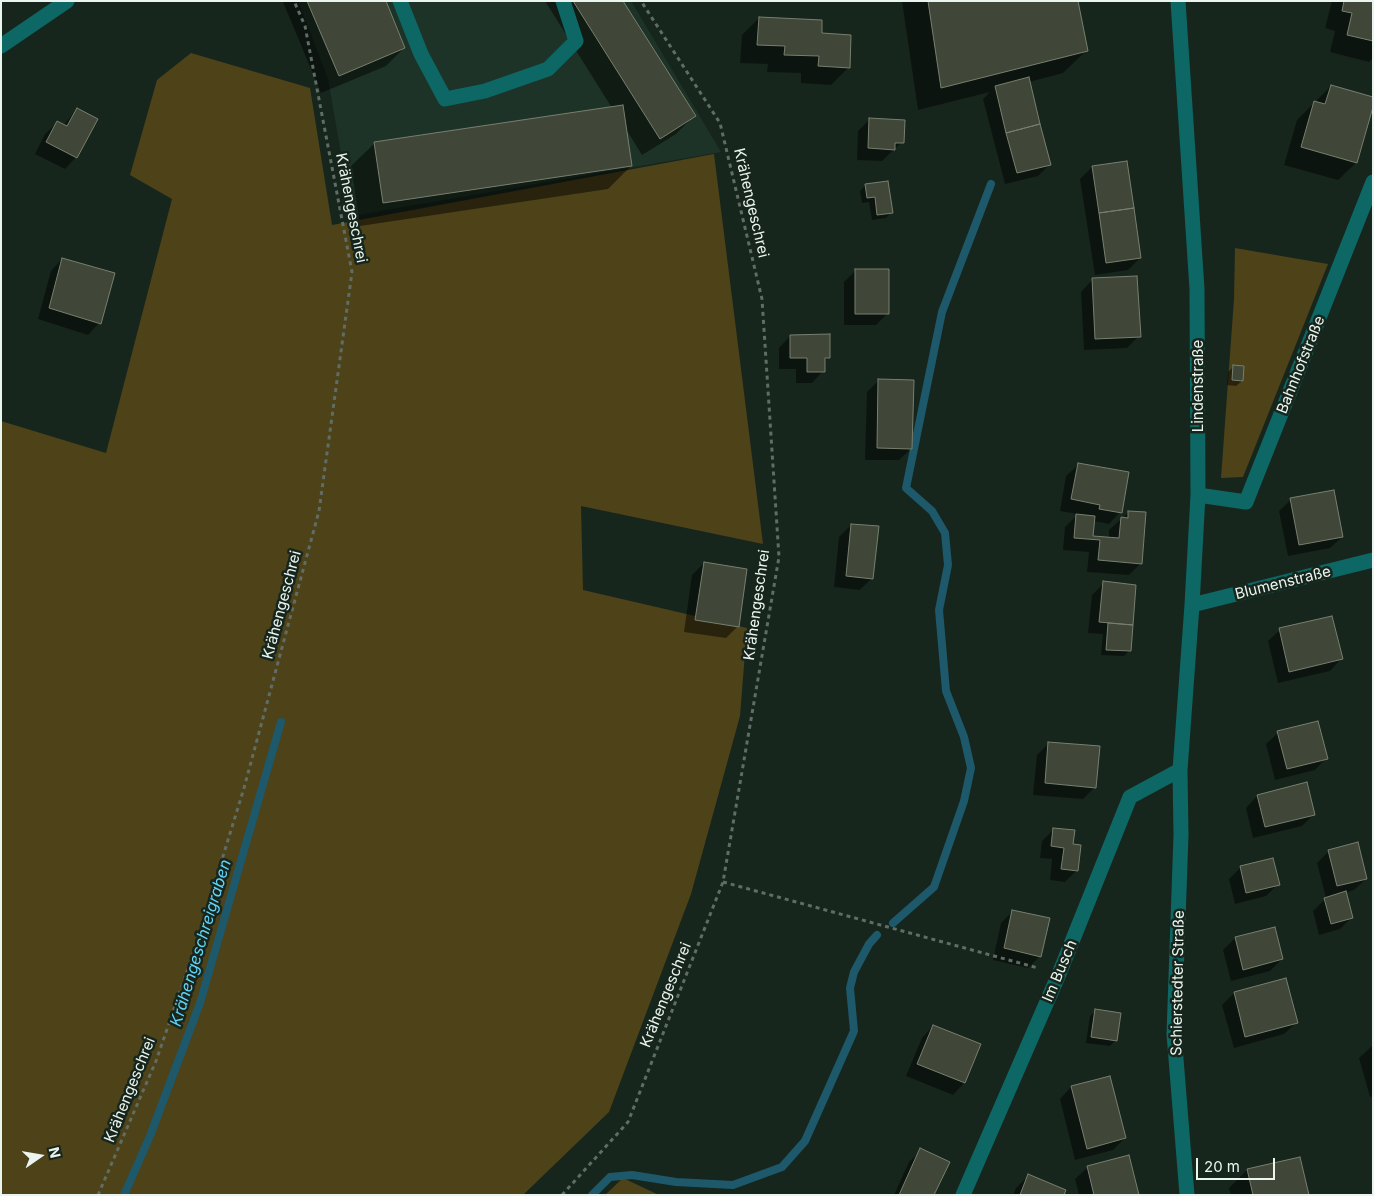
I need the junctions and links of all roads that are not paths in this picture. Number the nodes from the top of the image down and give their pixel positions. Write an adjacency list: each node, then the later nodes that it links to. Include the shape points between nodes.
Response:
1 (67, 1): 5 (street)
2 (400, 1): 3 (street, via 421,54 445,99 484,91 548,69 576,41)
3 (563, 1)
4 (1178, 1): 7 (street, Lindenstraße, via 1197,289)
5 (1, 46)
6 (1373, 182): 7 (street, Bahnhofstraße, via 1246,502)
7 (1198, 494): 9 (street, Lindenstraße)
8 (1373, 560): 9 (street, Blumenstraße)
9 (1192, 605): 10 (street, Lindenstraße)
10 (1180, 770): 11 (street, Im Busch, via 1130,797 1059,974); 12 (street, Schierstedter Straße, via 1174,1034)
11 (963, 1195)
12 (1186, 1195)

